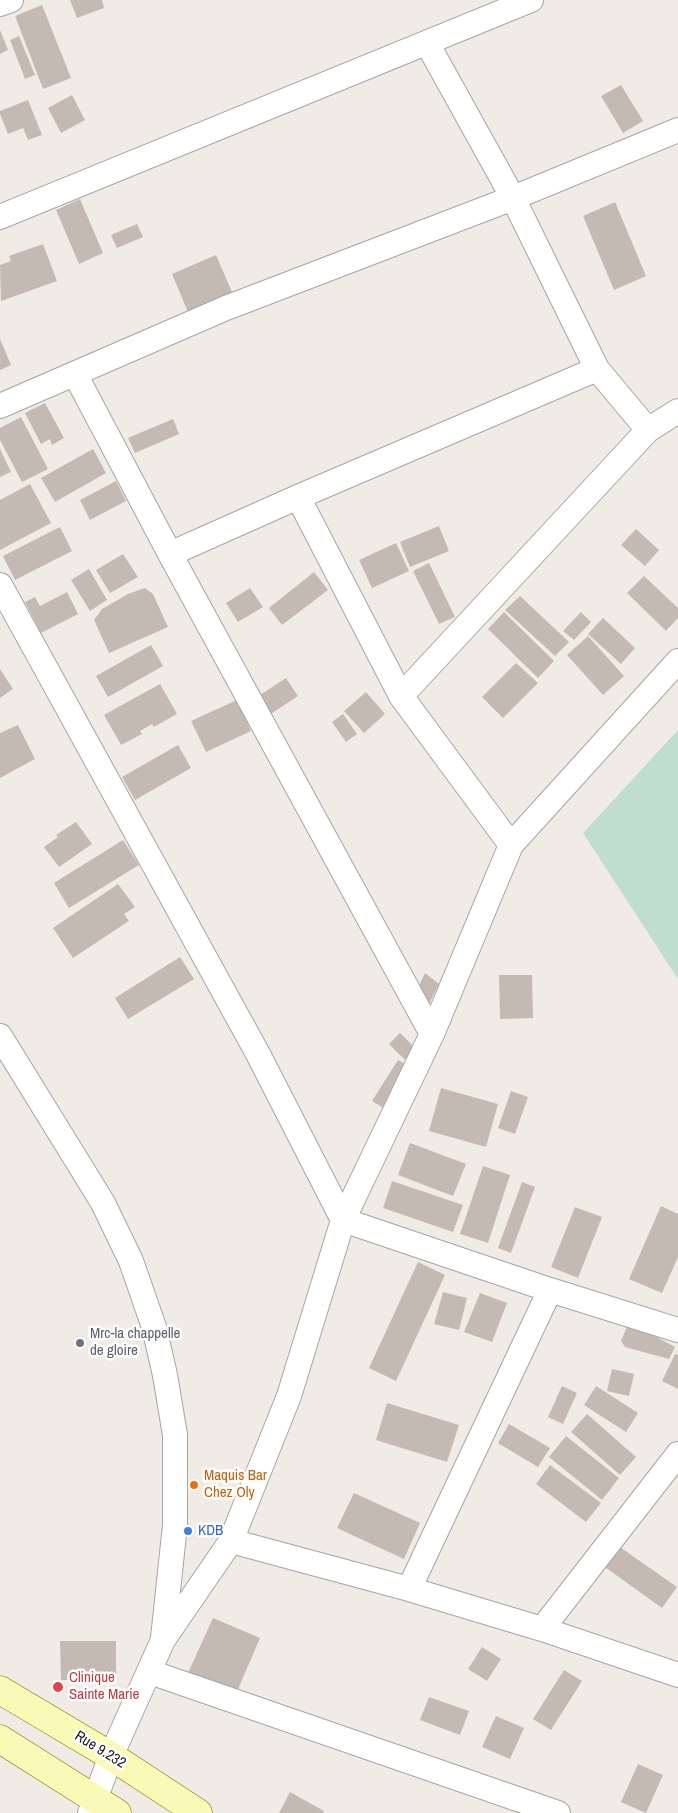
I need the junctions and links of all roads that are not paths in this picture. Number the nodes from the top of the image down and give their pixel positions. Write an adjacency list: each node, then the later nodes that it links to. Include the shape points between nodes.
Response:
1 (11, 0): 3 (street)
2 (531, 0): 4 (street)
3 (0, 4)
4 (427, 43): 6 (street); 7 (street)
5 (678, 130): 6 (street)
6 (513, 198): 8 (street); 9 (street, via 226,308)
7 (0, 217)
8 (597, 369): 12 (street); 13 (street)
9 (74, 374): 10 (street); 14 (street)
10 (0, 406)
11 (678, 411): 12 (street)
12 (648, 430): 17 (street)
13 (298, 497): 14 (street); 17 (street)
14 (170, 554): 19 (street)
15 (0, 585): 21 (street, via 258,1054)
16 (678, 661): 18 (street)
17 (401, 696): 18 (street)
18 (511, 845): 19 (street)
19 (432, 1034): 21 (street)
20 (0, 1036): 28 (street, via 103,1203 131,1261 154,1327 175,1435 175,1525)
21 (343, 1220): 22 (street); 25 (street, via 290,1396)
22 (550, 1290): 23 (street); 26 (street)
23 (678, 1330)
24 (678, 1454): 27 (street)
25 (230, 1541): 26 (street); 28 (street)
26 (409, 1589): 27 (street)
27 (542, 1629): 30 (street)
28 (163, 1640): 29 (street)
29 (150, 1672): 33 (street); 37 (street)
30 (678, 1675)
31 (0, 1690): 33 (street, Rue 9.232)
32 (0, 1739): 34 (street)
33 (111, 1756): 34 (street); 36 (street, Rue 9.232)
34 (92, 1806): 35 (street)
35 (118, 1813)
36 (198, 1813)
37 (558, 1813)

